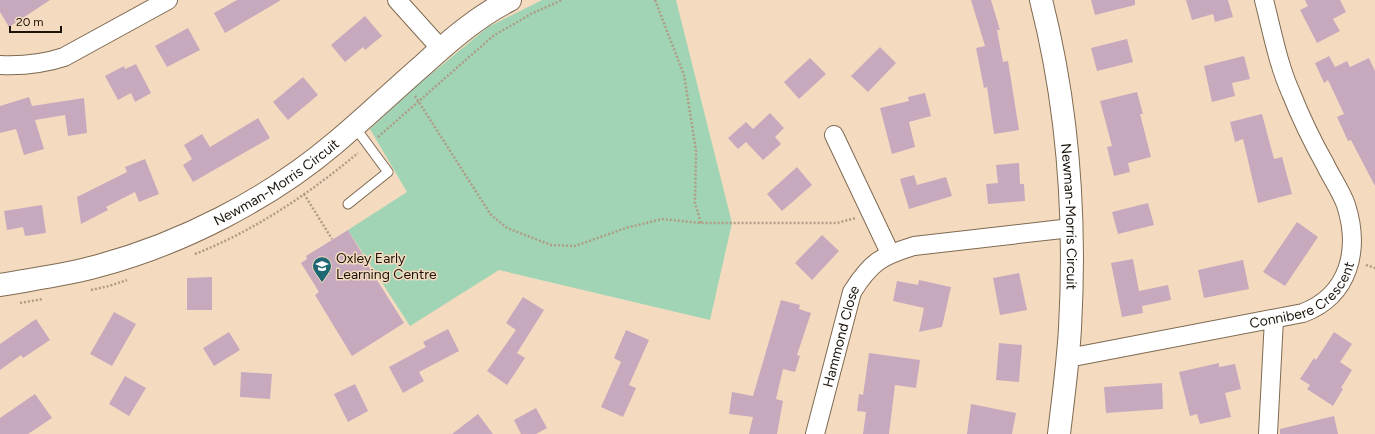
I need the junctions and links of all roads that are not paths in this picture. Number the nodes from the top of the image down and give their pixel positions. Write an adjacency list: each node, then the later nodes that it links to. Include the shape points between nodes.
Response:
1 (168, 0): 7 (street, via 64,57 24,66)
2 (397, 0): 6 (street)
3 (510, 0): 6 (street, Newman-Morris Circuit, via 461,32)
4 (1041, 0): 11 (street, Newman-Morris Circuit, via 1066,143)
5 (1264, 0): 14 (street, Connibere Crescent, via 1290,91 1308,133 1345,204 1352,229 1348,267 1331,296 1313,309)
6 (441, 49): 8 (street, Newman-Morris Circuit)
7 (0, 65)
8 (354, 126): 10 (lane, via 388,172); 13 (street, Newman-Morris Circuit, via 284,180 204,226 135,255 98,266)
9 (834, 135): 12 (street)
10 (348, 204)
11 (1072, 228): 12 (street, Hammond Close, via 914,246); 15 (street, Newman-Morris Circuit)
12 (890, 253): 16 (street, Hammond Close, via 864,273 852,292)
13 (0, 285)
14 (1274, 318): 15 (street, Connibere Crescent); 18 (street)
15 (1068, 358): 17 (street, Newman-Morris Circuit)
16 (815, 434)
17 (1059, 434)
18 (1268, 434)

